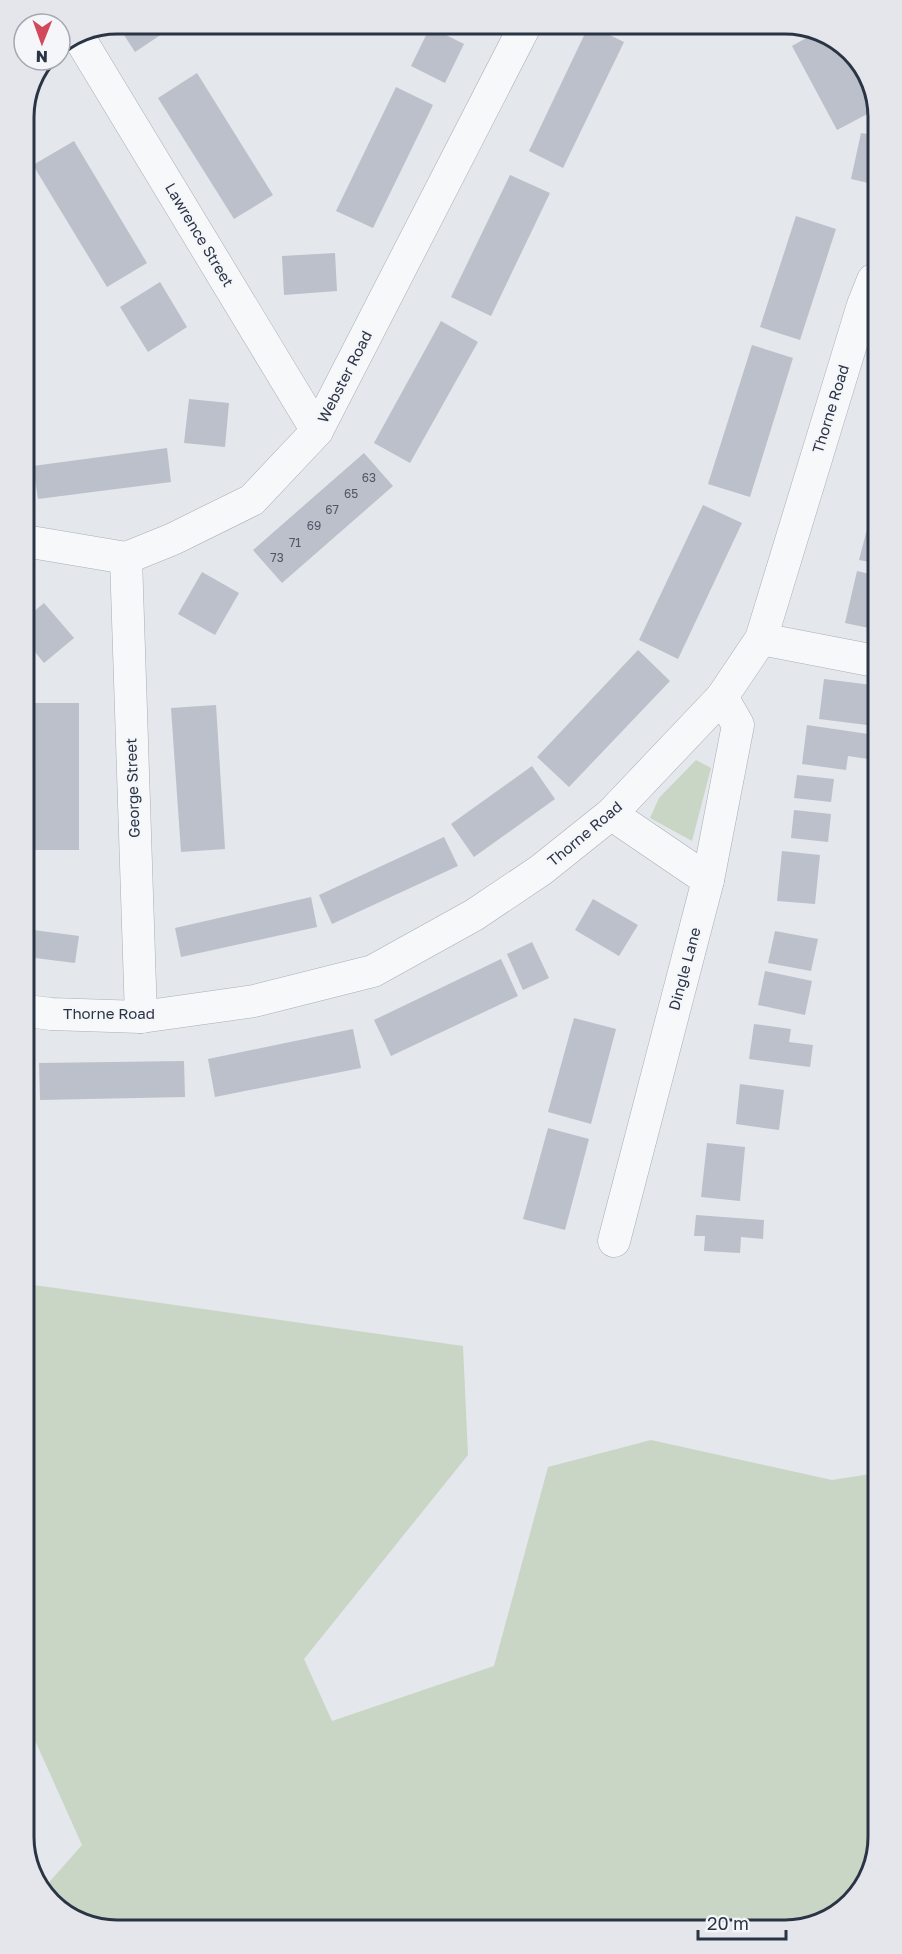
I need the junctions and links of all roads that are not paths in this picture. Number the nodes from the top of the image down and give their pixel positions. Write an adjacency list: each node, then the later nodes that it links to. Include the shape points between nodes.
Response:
1 (521, 35): 4 (street, Webster Road)
2 (82, 43): 4 (street, Lawrence Street)
3 (868, 292): 7 (street, Thorne Road)
4 (317, 431): 6 (street, Webster Road, via 252,500)
5 (35, 543): 6 (street)
6 (126, 558): 13 (street, George Street)
7 (761, 639): 8 (street); 9 (street, Thorne Road)
8 (868, 660)
9 (722, 697): 10 (street, Thorne Road); 11 (street, Dingle Lane, via 738,725)
10 (611, 814): 11 (street); 13 (street, Thorne Road, via 541,870 474,915 373,972 254,1001)
11 (708, 880): 14 (street, Dingle Lane)
12 (34, 1012): 13 (street, Thorne Road)
13 (141, 1017)
14 (614, 1241)

